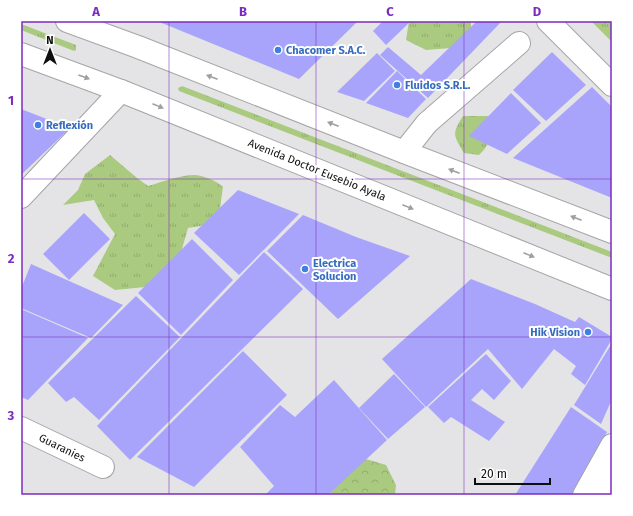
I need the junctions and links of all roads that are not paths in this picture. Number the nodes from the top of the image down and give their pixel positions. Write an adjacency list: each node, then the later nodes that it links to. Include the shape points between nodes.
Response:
1 (67, 21): 7 (main road, one-way to 1)
2 (548, 21): 5 (main road)
3 (518, 43): 7 (main road, via 427,123)
4 (21, 54): 6 (main road, Avenida Doctor Eusebio Ayala, one-way to 6)
5 (612, 85)
6 (121, 91): 8 (main road); 10 (main road, Avenida Doctor Eusebio Ayala, one-way to 10)
7 (404, 152): 9 (main road, one-way to 7)
8 (21, 197)
9 (612, 232)
10 (612, 289)
11 (21, 428): 13 (main road, Guaranies)
12 (612, 445): 15 (main road)
13 (103, 468)
14 (612, 477): 16 (main road)
15 (584, 495)
16 (602, 495)

